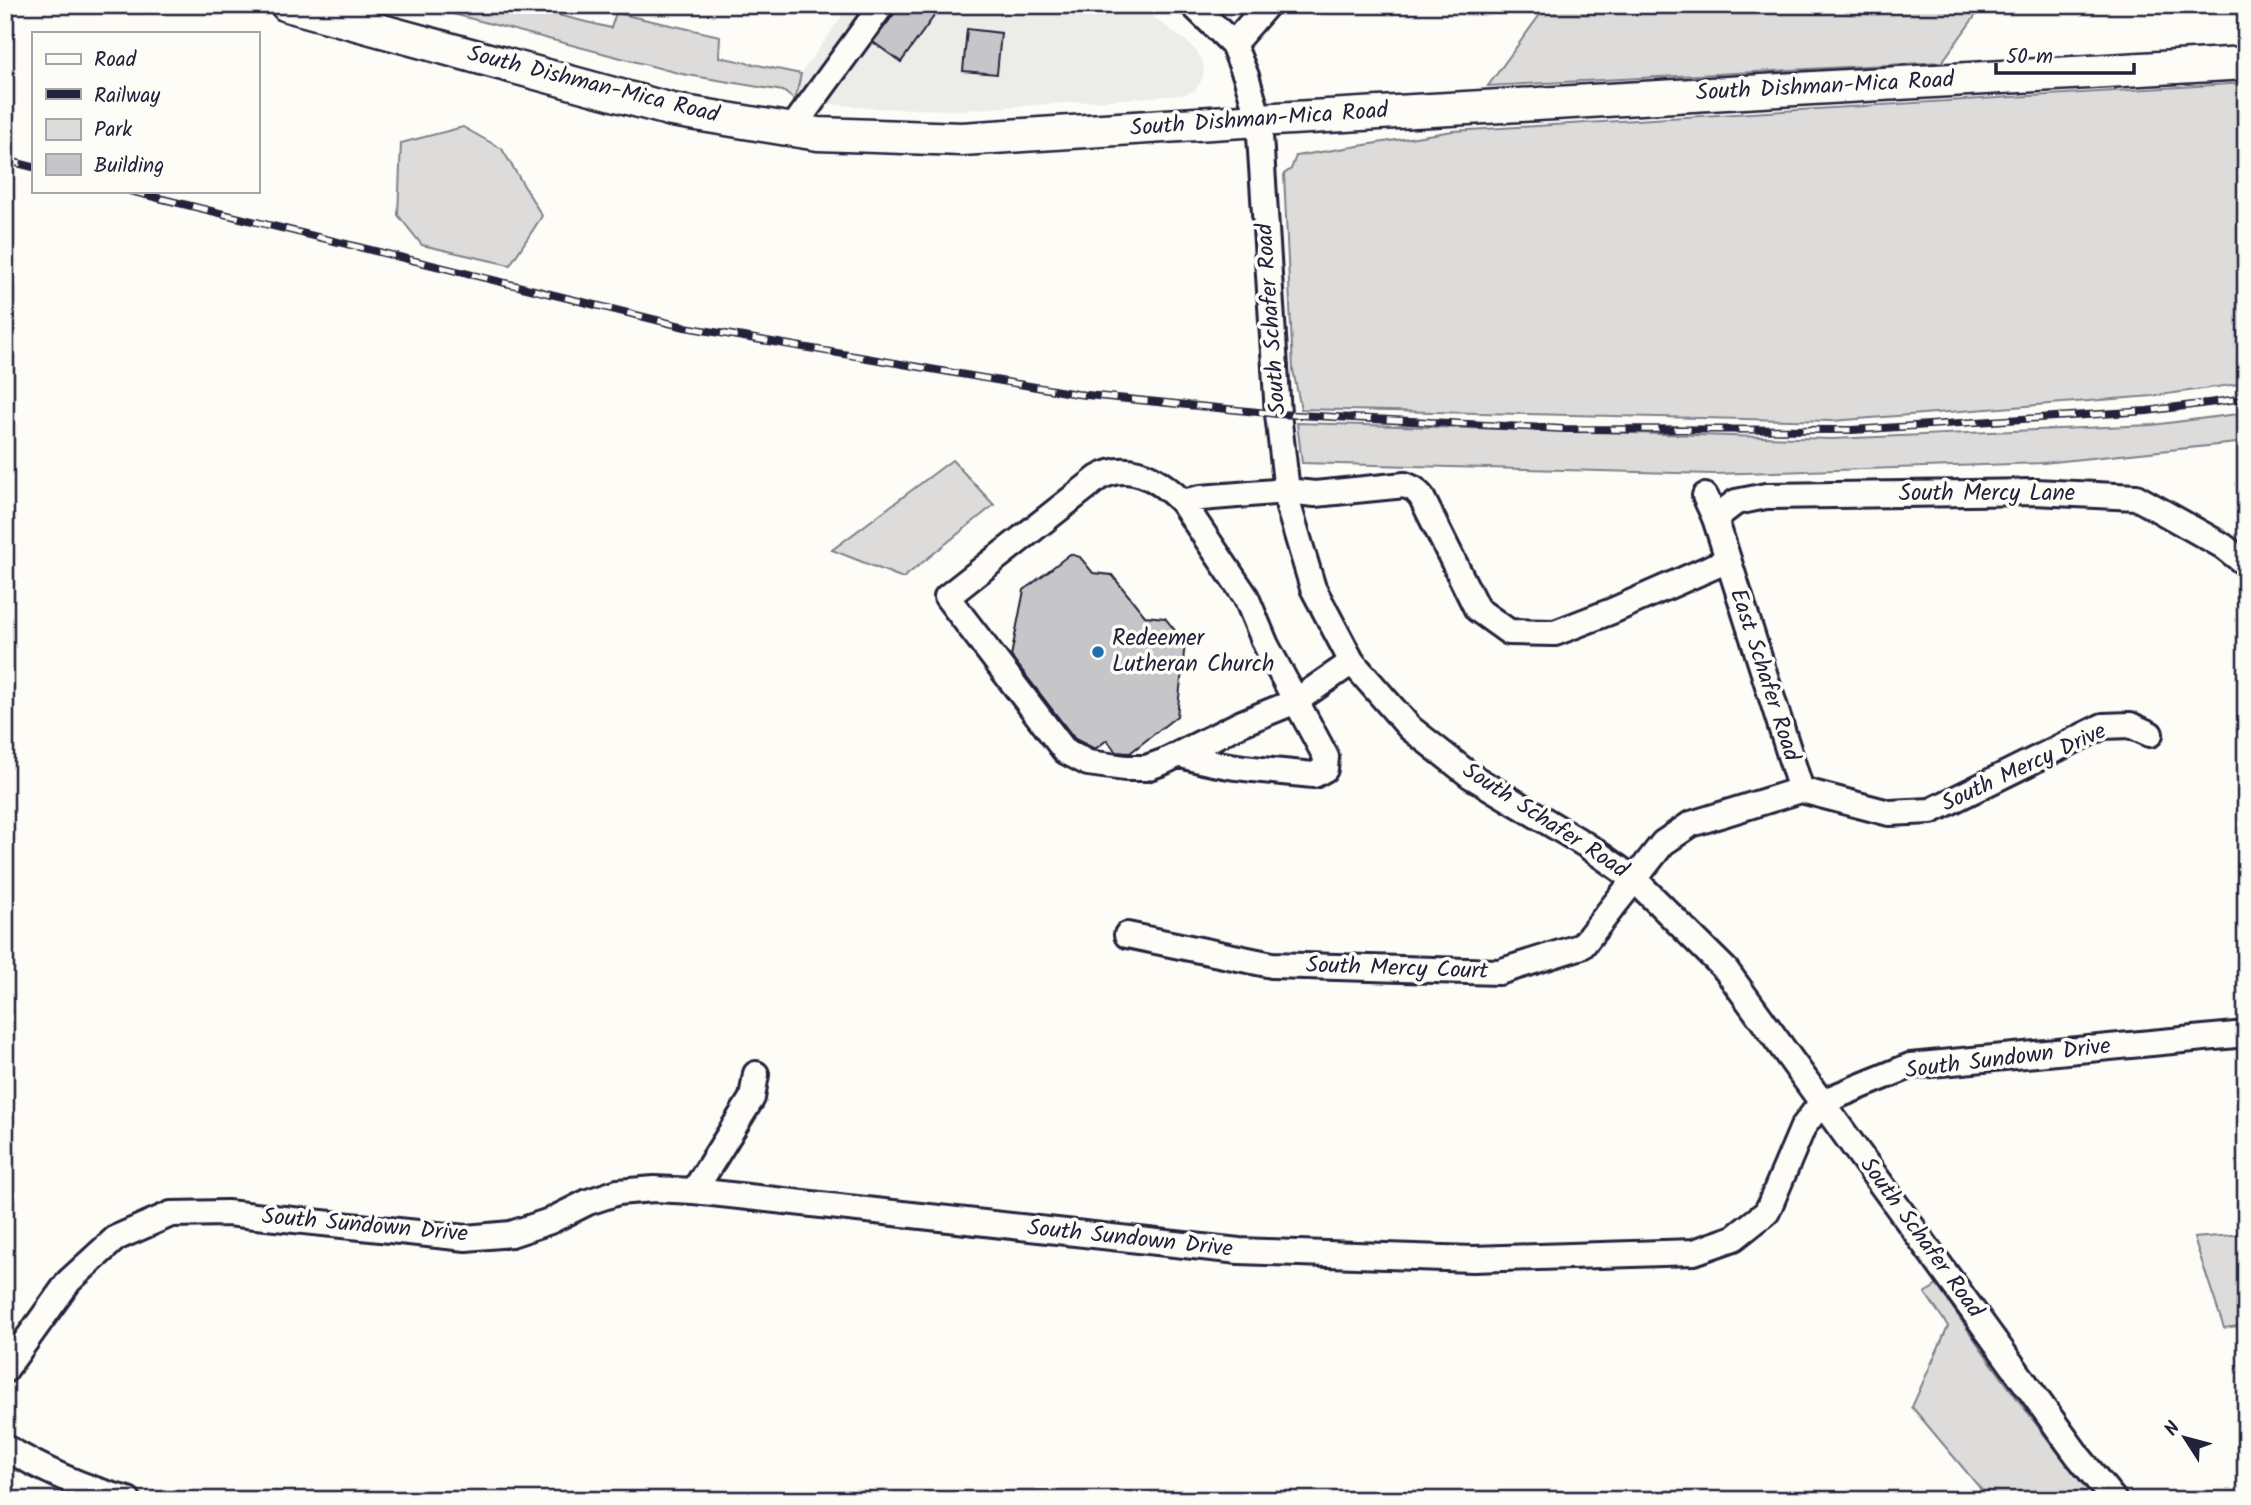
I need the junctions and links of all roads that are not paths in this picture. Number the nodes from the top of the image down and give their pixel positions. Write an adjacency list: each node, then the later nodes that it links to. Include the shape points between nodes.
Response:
1 (287, 5): 8 (main road, South Dishman-Mica Road, via 672,110)
2 (882, 5): 8 (street)
3 (1193, 5): 5 (street)
4 (1267, 5): 5 (street)
5 (1233, 44): 7 (street, South Schafer Road)
6 (2246, 63): 7 (main road, South Dishman-Mica Road)
7 (1259, 120): 8 (main road, South Dishman-Mica Road, via 962,139); 9 (street, South Schafer Road)
8 (791, 130)
9 (1286, 491): 10 (street); 12 (street, East Schafer Road, via 1315,494 1391,485 1414,489 1477,609 1508,632 1555,632); 14 (street, South Schafer Road, via 1313,588)
10 (1182, 502): 15 (street, via 1246,597); 17 (street, via 1148,474 1109,472 947,597 1065,751 1088,763 1125,768 1146,768)
11 (1710, 507): 12 (street, East Schafer Road); 13 (street, South Mercy Lane, via 1766,496 2035,492 2136,497)
12 (1728, 560): 18 (street, East Schafer Road)
13 (2246, 564)
14 (1352, 662): 15 (street); 19 (street, South Schafer Road, via 1410,728 1471,776 1586,845)
15 (1296, 701): 17 (street); 17 (street, via 1326,757 1325,769 1314,775)
16 (2150, 734): 18 (street, South Mercy Drive, via 2130,725 2103,726 1931,811 1889,813)
17 (1179, 754)
18 (1801, 790): 19 (street, via 1691,824 1663,843)
19 (1634, 880): 20 (street, South Mercy Court, via 1582,946 1499,972 1272,965); 23 (street, South Schafer Road, via 1726,970)
20 (1127, 936)
21 (2246, 1034): 23 (street, South Sundown Drive, via 1910,1066)
22 (756, 1074): 24 (street, via 752,1098)
23 (1822, 1102): 24 (street, South Sundown Drive, via 1803,1126 1767,1212 1734,1238 1694,1252 1472,1259 1239,1251); 28 (street, South Schafer Road, via 2078,1456)
24 (694, 1191): 25 (street, South Sundown Drive, via 618,1192 511,1234 466,1238 226,1213 171,1213 116,1238 69,1281)
25 (5, 1370)
26 (5, 1447): 27 (street, via 91,1490)
27 (128, 1500)
28 (2115, 1500)

